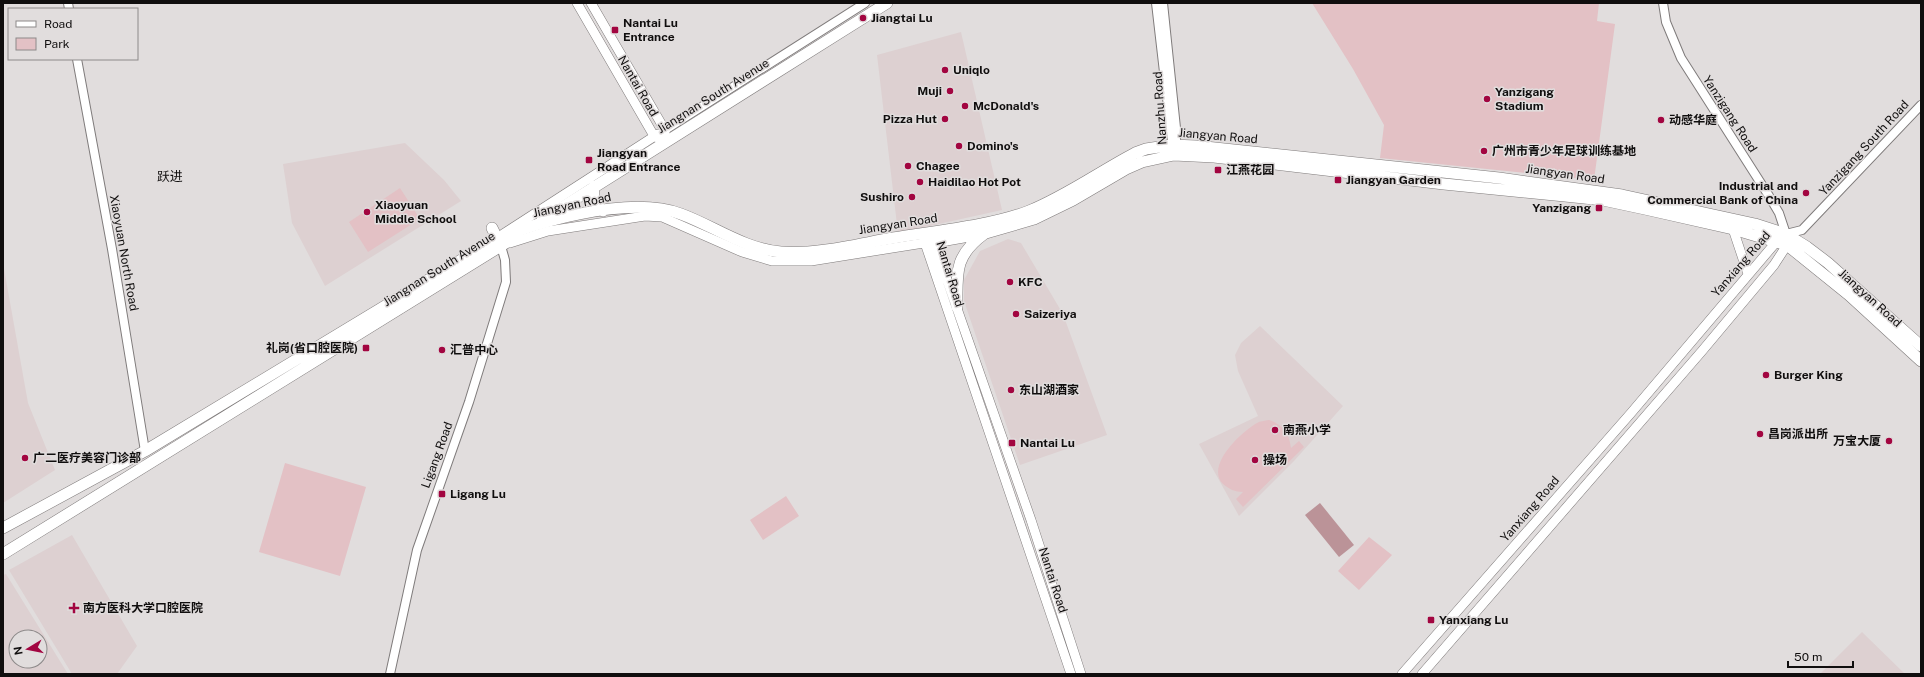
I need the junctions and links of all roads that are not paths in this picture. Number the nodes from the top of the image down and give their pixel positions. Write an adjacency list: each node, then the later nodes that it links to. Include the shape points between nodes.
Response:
1 (577, 3): 11 (main road, Nantai Road)
2 (591, 3): 10 (main road, Nantai Road)
3 (865, 3): 10 (street, Jiangnan South Avenue)
4 (887, 3): 12 (main road, Jiangnan South Avenue)
5 (1156, 3): 13 (street, Nanzhu Road)
6 (1163, 3): 13 (street, Nanzhu Road)
7 (1664, 3): 21 (street, Yanzigang Road, via 1668,27 1681,58 1779,213)
8 (77, 60): 29 (street, Xiaoyuan North Road)
9 (1921, 105): 21 (street, Yanzigang South Road, via 1802,230)
10 (664, 130): 11 (main road, Jiangnan South Avenue); 12 (main road, Nantai Road)
11 (654, 136): 12 (main road); 23 (main road, Jiangnan South Avenue)
12 (665, 142): 14 (main road, Jiangnan South Avenue)
13 (1174, 148): 18 (main road, Jiangyan Road, via 1214,157 1597,199); 19 (main road, Jiangyan Road, via 1126,169 1034,219); 20 (main road, Jiangyan Road, via 1146,149 1135,153 1027,212); 21 (main road, Jiangyan Road, via 1387,166 1571,187 1755,224)
14 (594, 186): 15 (main road, via 595,201 598,208); 16 (main road, Jiangnan South Avenue)
15 (603, 211): 16 (main road, Jiangyan Road); 20 (main road, Jiangyan Road, via 630,207 662,208 682,214 738,240 780,252)
16 (532, 226): 23 (main road, Jiangyan Road)
17 (492, 228): 23 (main road)
18 (1733, 229): 22 (main road, Jiangyan Road); 24 (main road)
19 (986, 233): 20 (main road, Jiangyan Road); 26 (main road, via 973,242 961,258 957,280)
20 (930, 239): 23 (main road, Jiangyan Road, via 811,261 772,261 736,250 662,217 645,216 548,231); 26 (main road, Nantai Road); 34 (main road, Nantai Road)
21 (1787, 239): 22 (main road, Jiangyan Road); 25 (main road, Yanxiang Road); 27 (main road, Jiangyan Road, via 1828,263); 28 (main road, Jiangyan Road)
22 (1777, 241): 24 (main road, Yanxiang Road)
23 (499, 242): 29 (main road, Jiangnan South Avenue); 30 (main road, Jiangnan South Avenue); 33 (street, Ligang Road, via 506,270 505,288 418,550)
24 (1748, 274): 25 (street); 36 (main road, Yanxiang Road, via 1632,413)
25 (1758, 284): 37 (main road, Yanxiang Road)
26 (957, 307): 35 (main road, Nantai Road)
27 (1921, 346)
28 (1921, 361)
29 (145, 450): 30 (main road); 31 (main road, Jiangnan South Avenue)
30 (152, 461): 32 (main road, Jiangnan South Avenue, via 49,528)
31 (3, 528)
32 (3, 554)
33 (390, 674)
34 (1071, 674)
35 (1081, 674)
36 (1402, 674)
37 (1422, 674)

